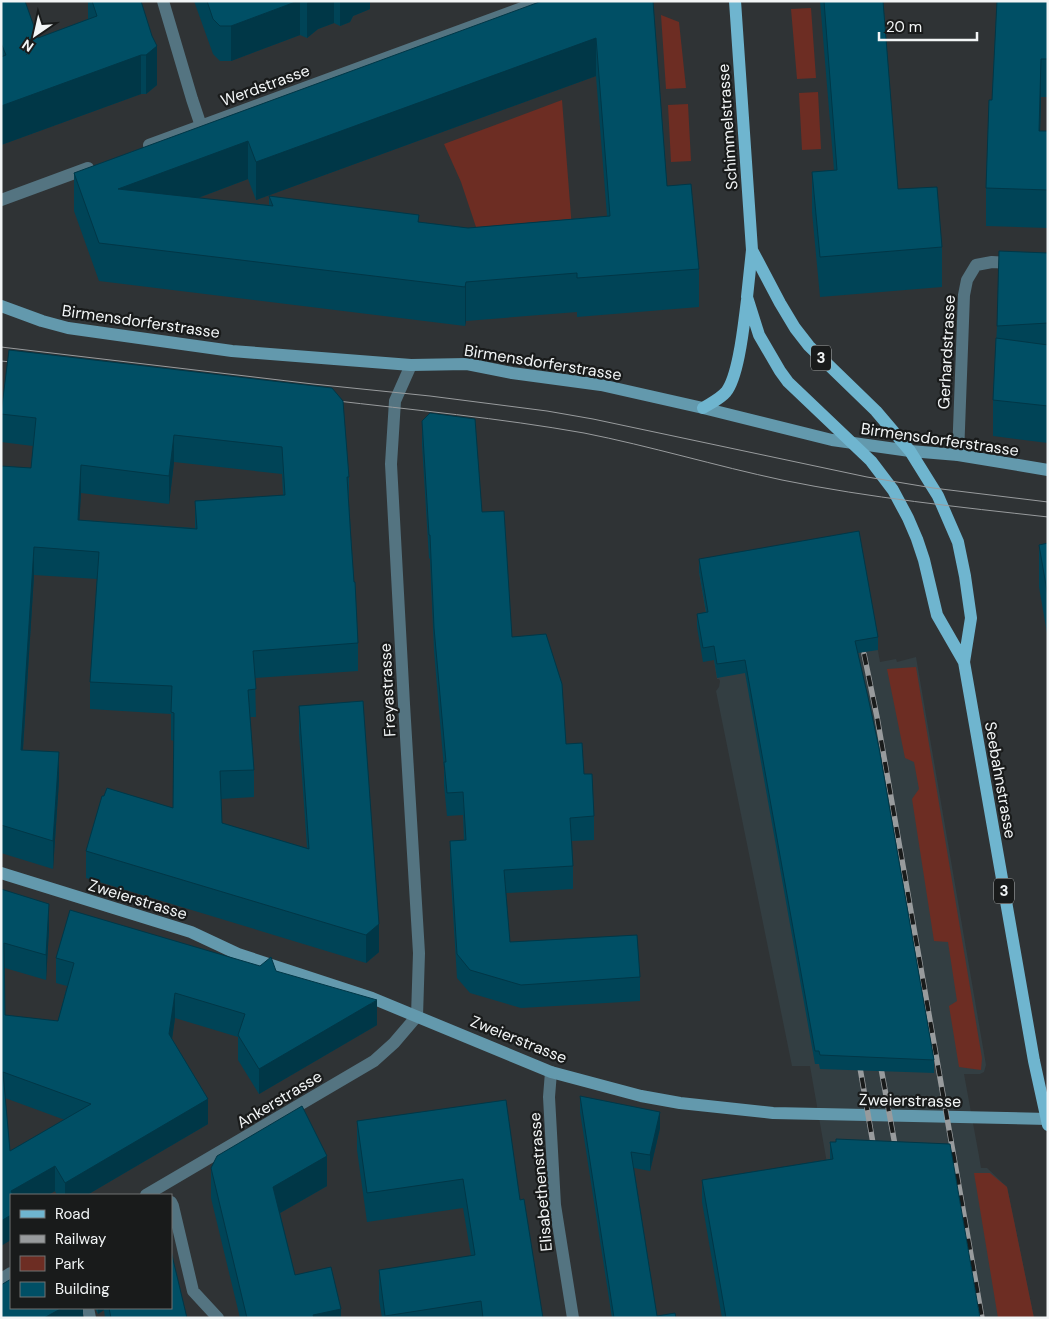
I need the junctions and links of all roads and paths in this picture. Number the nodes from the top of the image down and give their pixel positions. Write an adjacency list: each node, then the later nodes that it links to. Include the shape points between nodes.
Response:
1 (163, 1): 4 (street)
2 (541, 1): 4 (street, Werdstrasse)
3 (735, 1): 8 (main road, Schimmelstrasse / 3)
4 (201, 126): 5 (street, Werdstrasse)
5 (138, 150)
6 (101, 163): 7 (street)
7 (1, 200)
8 (752, 250): 10 (main road, Schimmelstrasse); 15 (main road, Schimmelstrasse / 3, via 799,334 876,411)
9 (1048, 265): 16 (street, Gerhardstrasse, via 992,262 976,265 967,280)
10 (748, 297): 13 (main road, via 732,380 726,391); 14 (main road, Schimmelstrasse / 3, via 759,334 780,371)
11 (1, 306): 12 (street, Birmensdorferstrasse, via 68,328 232,350)
12 (411, 365): 13 (street, Birmensdorferstrasse, via 468,364 601,385); 20 (street, Freyastrasse, via 395,401 391,464 419,953)
13 (703, 408): 14 (street, Birmensdorferstrasse)
14 (853, 443): 15 (street, Birmensdorferstrasse); 18 (main road, Schimmelstrasse / 3, via 886,481 908,518 924,560 937,615)
15 (910, 451): 16 (street, Birmensdorferstrasse); 18 (main road, Seebahnstrasse / 3, via 933,488 958,542 971,618)
16 (958, 455): 17 (street, Birmensdorferstrasse)
17 (1048, 470)
18 (964, 662): 22 (main road, Seebahnstrasse / 3)
19 (1, 873): 20 (street, Zweierstrasse, via 191,932 238,954)
20 (417, 1016): 21 (street, Zweierstrasse); 23 (street, Ankerstrasse, via 374,1061)
21 (552, 1072): 22 (street, Zweierstrasse, via 654,1099 773,1113); 27 (street, Elisabethenstrasse, via 548,1097 555,1205)
22 (1047, 1121)
23 (164, 1191): 24 (street, Ankerstrasse)
24 (150, 1194)
25 (172, 1204): 26 (street, via 193,1291)
26 (218, 1317)
27 (573, 1318)

